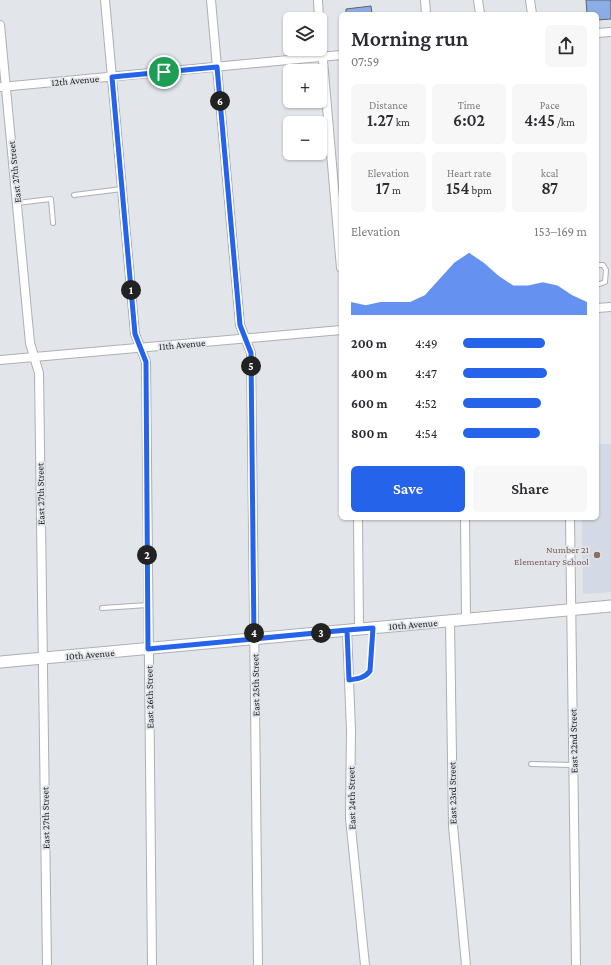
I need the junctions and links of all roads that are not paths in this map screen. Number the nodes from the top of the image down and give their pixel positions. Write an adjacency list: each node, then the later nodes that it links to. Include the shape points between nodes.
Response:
1 (105, 0): 17 (street, East 26th Street)
2 (211, 0): 16 (street, East 25th Street)
3 (318, 0): 7 (street)
4 (425, 0): 8 (street)
5 (478, 0): 9 (street)
6 (530, 0): 10 (street)
7 (319, 12)
8 (426, 12)
9 (480, 12)
10 (532, 12)
11 (0, 25): 18 (street, East 27th Street)
12 (611, 32): 13 (street)
13 (599, 33)
14 (339, 55): 15 (street, 12th Avenue)
15 (323, 57): 16 (street, 12th Avenue); 23 (street)
16 (217, 67): 17 (street, 12th Avenue); 29 (street, East 25th Street, via 240,325)
17 (112, 77): 18 (street, 12th Avenue); 19 (street, East 26th Street)
18 (3, 86): 21 (street, East 27th Street)
19 (122, 189): 20 (lane); 30 (street, East 26th Street, via 135,334)
20 (74, 196)
21 (17, 204): 22 (lane, via 51,199); 31 (street, East 27th Street, via 30,343)
22 (54, 223)
23 (339, 245)
24 (599, 265): 25 (lane, via 606,270 605,282)
25 (599, 284)
26 (611, 307): 27 (street)
27 (599, 308)
28 (339, 330): 29 (street, 11th Avenue)
29 (245, 339): 30 (street, 11th Avenue); 45 (street, East 25th Street, via 251,353)
30 (140, 348): 31 (street, 11th Avenue); 36 (street, East 26th Street, via 146,362)
31 (34, 357): 32 (street, 11th Avenue); 47 (street, East 27th Street, via 38,373)
32 (0, 360)
33 (358, 520): 43 (street)
34 (465, 520): 40 (street)
35 (570, 520): 39 (street, East 22nd Street)
36 (148, 605): 38 (lane); 46 (street, East 26th Street)
37 (611, 606): 39 (main road, 10th Avenue)
38 (102, 608)
39 (572, 609): 40 (main road, 10th Avenue); 51 (street, East 22nd Street)
40 (466, 619): 41 (main road, 10th Avenue)
41 (450, 621): 42 (main road, 10th Avenue); 56 (street, East 23rd Street, via 453,826)
42 (373, 628): 43 (main road, 10th Avenue); 49 (lane, via 370,671 367,675)
43 (359, 629): 44 (main road, 10th Avenue)
44 (347, 630): 45 (main road, 10th Avenue); 49 (street, East 24th Street)
45 (254, 639): 46 (main road, 10th Avenue); 54 (street, East 25th Street)
46 (148, 649): 47 (main road, 10th Avenue); 53 (street, East 26th Street)
47 (43, 658): 48 (main road, 10th Avenue); 52 (street, East 27th Street)
48 (0, 662)
49 (349, 680): 55 (street, East 24th Street, via 350,818)
50 (531, 764): 51 (lane)
51 (574, 765): 57 (street, East 22nd Street)
52 (47, 965)
53 (152, 965)
54 (258, 965)
55 (365, 965)
56 (466, 965)
57 (576, 965)

